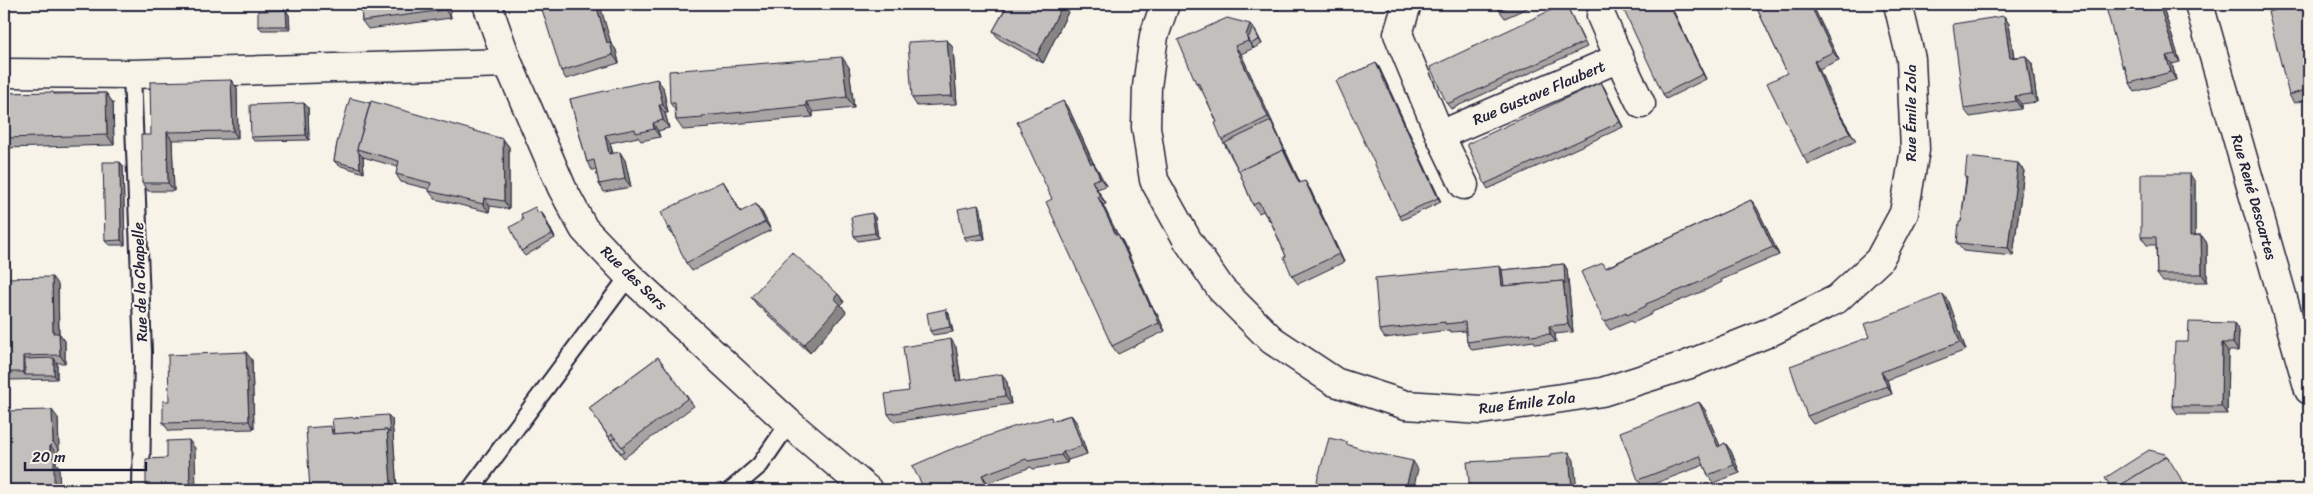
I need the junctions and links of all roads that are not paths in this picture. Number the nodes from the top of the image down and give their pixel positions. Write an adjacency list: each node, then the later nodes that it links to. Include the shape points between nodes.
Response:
1 (487, 4): 8 (street, Rue des Sars)
2 (1165, 4): 4 (street, Rue Émile Zola, via 1154,36 1147,87 1146,127 1154,180 1188,241 1221,289 1272,340 1335,382 1406,405 1481,410 1602,392 1687,365 1770,332 1837,299 1879,260 1904,213 1914,150 1911,59)
3 (1407, 4): 12 (street, via 1398,34)
4 (1898, 4)
5 (2199, 4): 15 (street, Rue René Descartes)
6 (1601, 16): 7 (street)
7 (1620, 58): 11 (street, Rue Gustave Flaubert); 12 (street, Rue Gustave Flaubert)
8 (508, 63): 10 (street); 14 (street, Rue des Sars, via 562,188 584,229)
9 (4, 73): 10 (street)
10 (132, 74): 17 (lane, Rue de la Chapelle, via 143,352)
11 (1641, 104)
12 (1440, 135): 13 (street)
13 (1464, 185)
14 (629, 276): 16 (street, Rue des Sars); 18 (lane)
15 (2309, 390)
16 (789, 423): 19 (lane, via 760,465); 20 (street, Rue des Sars)
17 (141, 490)
18 (470, 490)
19 (731, 490)
20 (868, 490)

